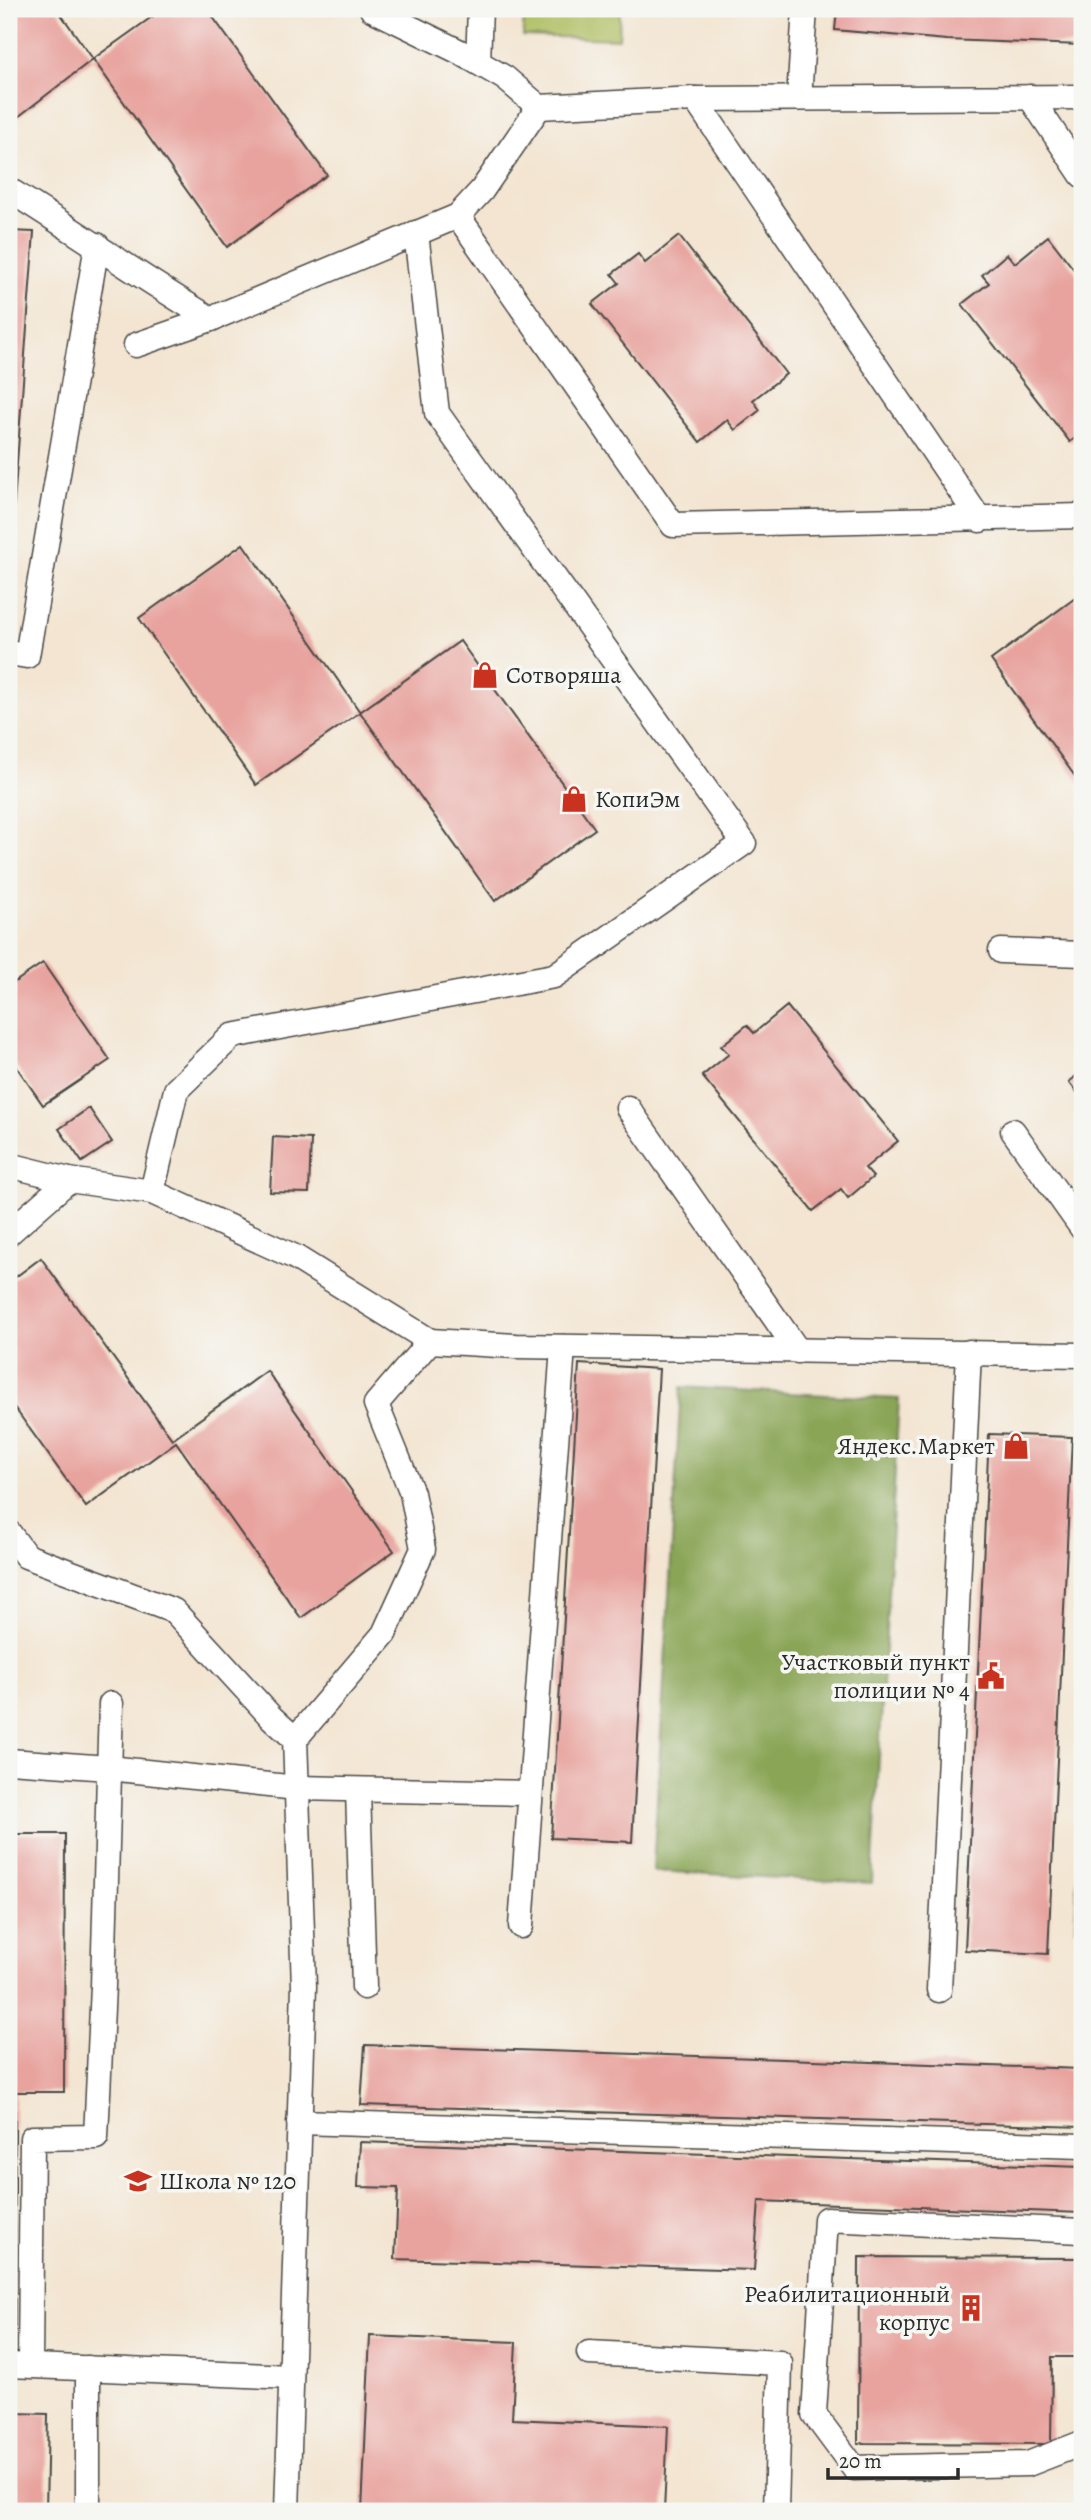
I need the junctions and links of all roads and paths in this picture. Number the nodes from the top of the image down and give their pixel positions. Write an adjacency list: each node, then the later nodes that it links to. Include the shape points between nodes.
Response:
1 (372, 9): 4 (lane)
2 (480, 9): 4 (lane)
3 (805, 9): 7 (lane)
4 (478, 62): 9 (lane)
5 (1030, 97): 6 (lane); 7 (lane); 10 (lane)
6 (1082, 97)
7 (799, 98): 8 (lane)
8 (695, 99): 9 (lane); 18 (lane)
9 (539, 107): 12 (lane, via 482,190)
10 (1082, 175)
11 (9, 190): 14 (lane)
12 (458, 216): 13 (lane); 18 (lane, via 673,524)
13 (416, 233): 15 (lane); 26 (lane, via 437,412 744,843 554,976 232,1036 176,1090)
14 (97, 245): 15 (lane, via 146,281); 19 (lane, via 27,656)
15 (211, 319): 16 (lane)
16 (136, 345)
17 (1082, 516): 18 (lane)
18 (980, 520)
19 (9, 653)
20 (1001, 951): 21 (lane)
21 (1082, 954)
22 (628, 1108): 31 (lane)
23 (1013, 1131): 27 (lane)
24 (9, 1165): 25 (lane)
25 (69, 1180): 26 (lane); 28 (lane)
26 (152, 1192): 29 (lane, via 295,1256)
27 (1082, 1228)
28 (9, 1233)
29 (430, 1341): 30 (lane); 36 (lane, via 376,1404 412,1493 423,1549 384,1634)
30 (563, 1346): 31 (lane); 41 (lane)
31 (799, 1351): 32 (lane)
32 (969, 1352): 33 (lane); 44 (lane)
33 (1082, 1355)
34 (9, 1533): 36 (lane, via 26,1556 174,1611)
35 (111, 1704): 38 (lane)
36 (295, 1739): 39 (lane)
37 (9, 1761): 38 (lane)
38 (109, 1768): 39 (lane); 49 (lane, via 96,2137 32,2138)
39 (297, 1788): 40 (lane); 45 (lane, via 303,1986)
40 (358, 1790): 41 (lane); 43 (lane)
41 (529, 1793): 42 (lane)
42 (521, 1926)
43 (364, 1987)
44 (939, 1990)
45 (299, 2122): 46 (lane); 51 (lane)
46 (1082, 2146)
47 (1082, 2231): 52 (lane, via 826,2219 814,2414 854,2468 1028,2464)
48 (589, 2353): 55 (lane, via 780,2364)
49 (19, 2365): 50 (lane)
50 (89, 2368): 51 (lane); 53 (lane)
51 (291, 2377): 54 (lane)
52 (1082, 2443)
53 (88, 2511)
54 (287, 2511)
55 (776, 2511)

